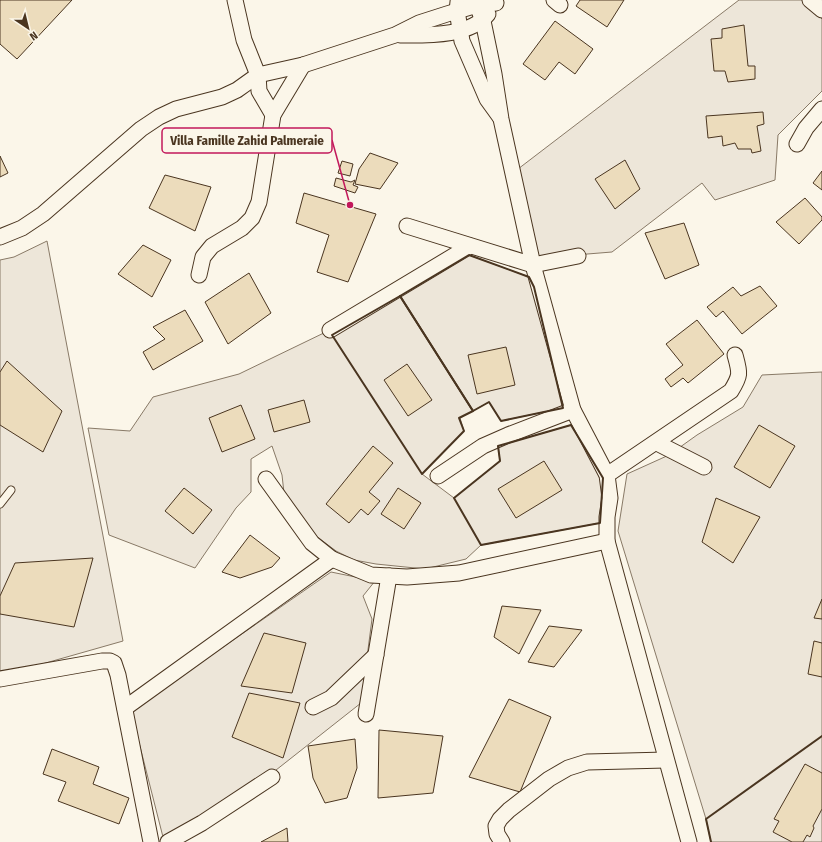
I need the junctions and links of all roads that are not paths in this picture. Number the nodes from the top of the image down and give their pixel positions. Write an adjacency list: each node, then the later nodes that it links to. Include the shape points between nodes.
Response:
1 (234, 0): 11 (street, via 244,40)
2 (810, 0): 6 (street)
3 (498, 2): 4 (street); 7 (street)
4 (474, 3): 5 (street); 7 (street)
5 (458, 6): 8 (street); 9 (street)
6 (822, 10)
7 (482, 21): 8 (street); 14 (street)
8 (459, 30): 9 (street, via 431,35); 14 (street, via 487,99)
9 (395, 35): 10 (street)
10 (303, 65): 11 (street); 13 (street)
11 (258, 75): 13 (street, via 259,92); 17 (street, via 222,97 176,109 159,117 141,129 43,214 22,228)
12 (822, 109): 15 (street)
13 (273, 115): 21 (street, via 259,202 252,218 242,228 212,246 203,257)
14 (501, 119): 20 (street)
15 (797, 144)
16 (407, 226): 18 (street)
17 (0, 237)
18 (470, 246): 20 (street); 22 (street)
19 (578, 256): 20 (street)
20 (533, 265): 24 (street)
21 (199, 275)
22 (330, 330)
23 (735, 355): 25 (street, via 740,371 731,391)
24 (573, 410): 27 (street); 28 (street, via 483,446)
25 (657, 443): 26 (street); 27 (street)
26 (704, 467)
27 (607, 475): 32 (street, via 610,498)
28 (438, 476)
29 (266, 479): 33 (street, via 312,542)
30 (11, 490): 31 (lane)
31 (0, 504)
32 (607, 541): 34 (street, via 459,573); 40 (street)
33 (332, 559): 34 (street, via 372,575); 38 (street)
34 (389, 576): 35 (street)
35 (376, 655): 37 (street, via 331,698); 39 (street)
36 (0, 679): 38 (street, via 110,661 116,666)
37 (313, 707)
38 (125, 708): 42 (street)
39 (366, 714)
40 (666, 760): 44 (street, via 587,762 568,768 549,779 500,819 496,826); 45 (street)
41 (272, 777): 43 (street, via 202,824)
42 (151, 842)
43 (168, 842)
44 (502, 842)
45 (689, 842)

